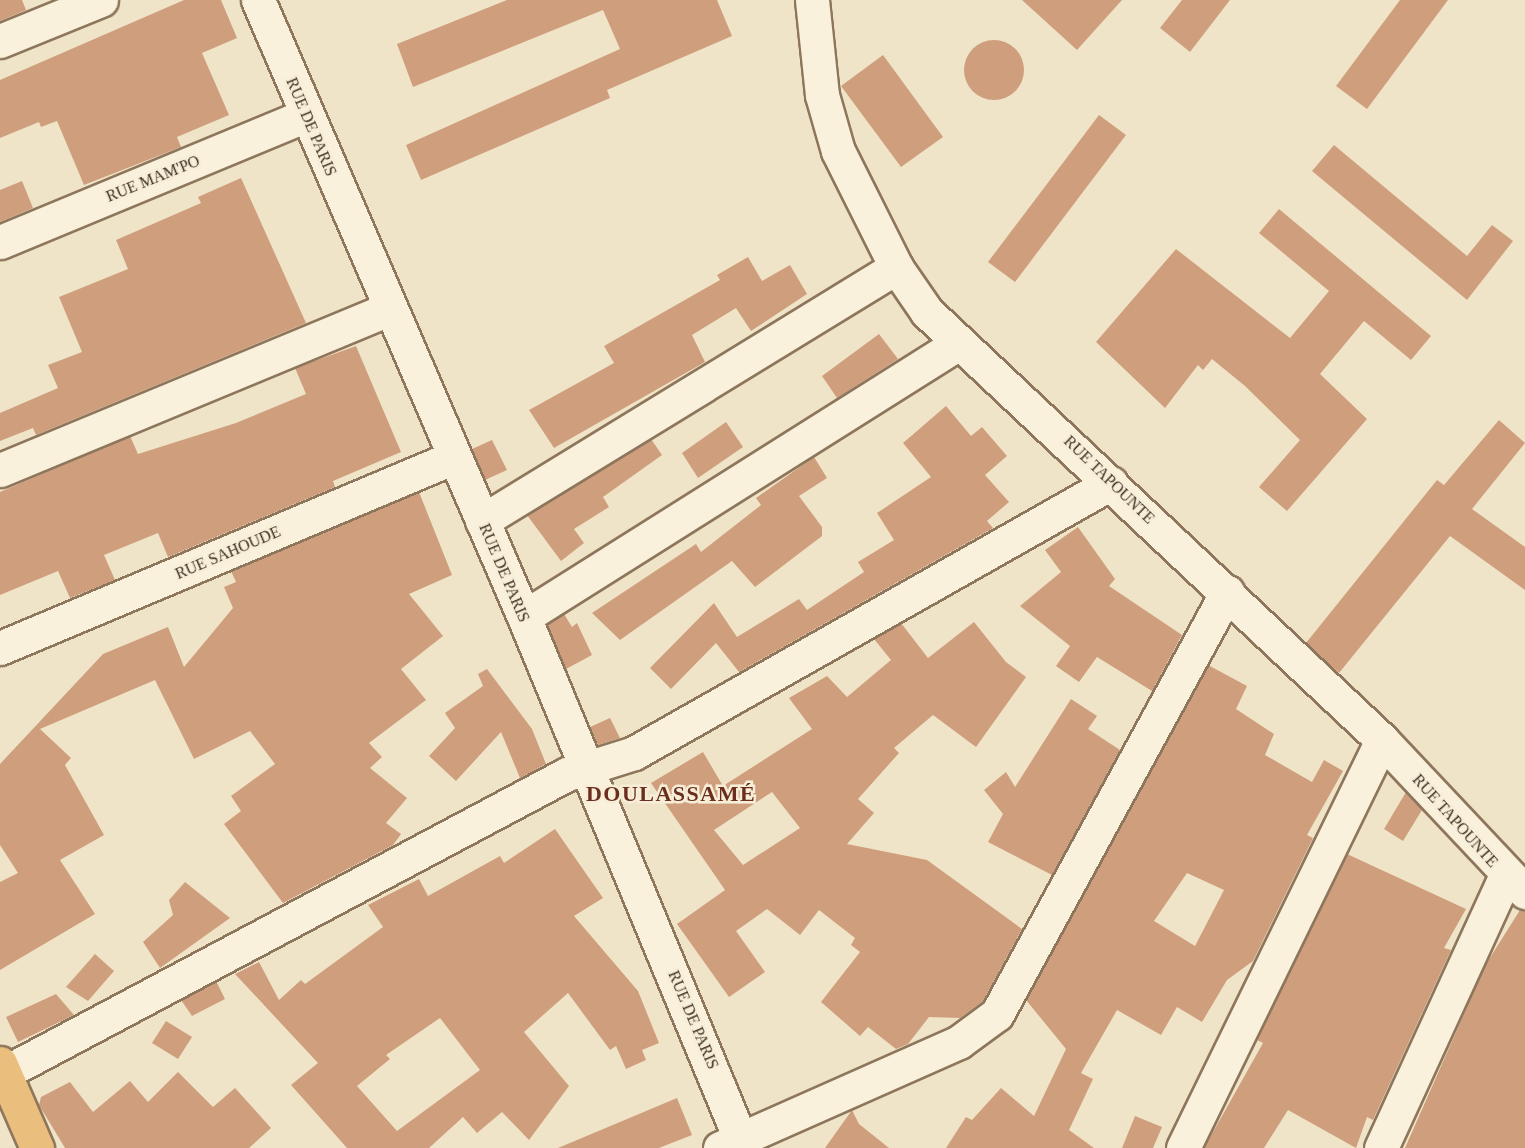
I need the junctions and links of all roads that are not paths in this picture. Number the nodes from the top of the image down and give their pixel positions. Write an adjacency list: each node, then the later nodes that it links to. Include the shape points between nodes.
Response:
1 (101, 0): 4 (street)
2 (258, 0): 5 (street, RUE DE PARIS)
3 (812, 0): 7 (street, RUE TAPOUNTE, via 822,95 838,151)
4 (0, 41)
5 (306, 115): 6 (street, RUE MAM'PO); 8 (street, RUE DE PARIS)
6 (0, 242)
7 (896, 267): 9 (street, RUE TAPOUNTE, via 927,312); 13 (street)
8 (388, 309): 10 (street, RUE DE PARIS); 11 (street)
9 (959, 343): 12 (street, RUE TAPOUNTE); 15 (street)
10 (455, 457): 13 (street, RUE DE PARIS); 16 (street, RUE SAHOUDE)
11 (0, 470)
12 (1112, 483): 14 (street, RUE TAPOUNTE); 18 (street, via 703,716 634,753)
13 (482, 521): 15 (street, RUE DE PARIS)
14 (1227, 592): 17 (street, RUE TAPOUNTE); 21 (street, via 997,1014 959,1042)
15 (524, 617): 18 (street, RUE DE PARIS)
16 (0, 648)
17 (1382, 740): 19 (street, RUE TAPOUNTE); 23 (street)
18 (586, 769): 20 (street, via 263,931); 21 (street, RUE DE PARIS)
19 (1515, 885): 24 (street)
20 (2, 1068): 22 (highway)
21 (735, 1145)
22 (37, 1148)
23 (1183, 1148)
24 (1381, 1148)

